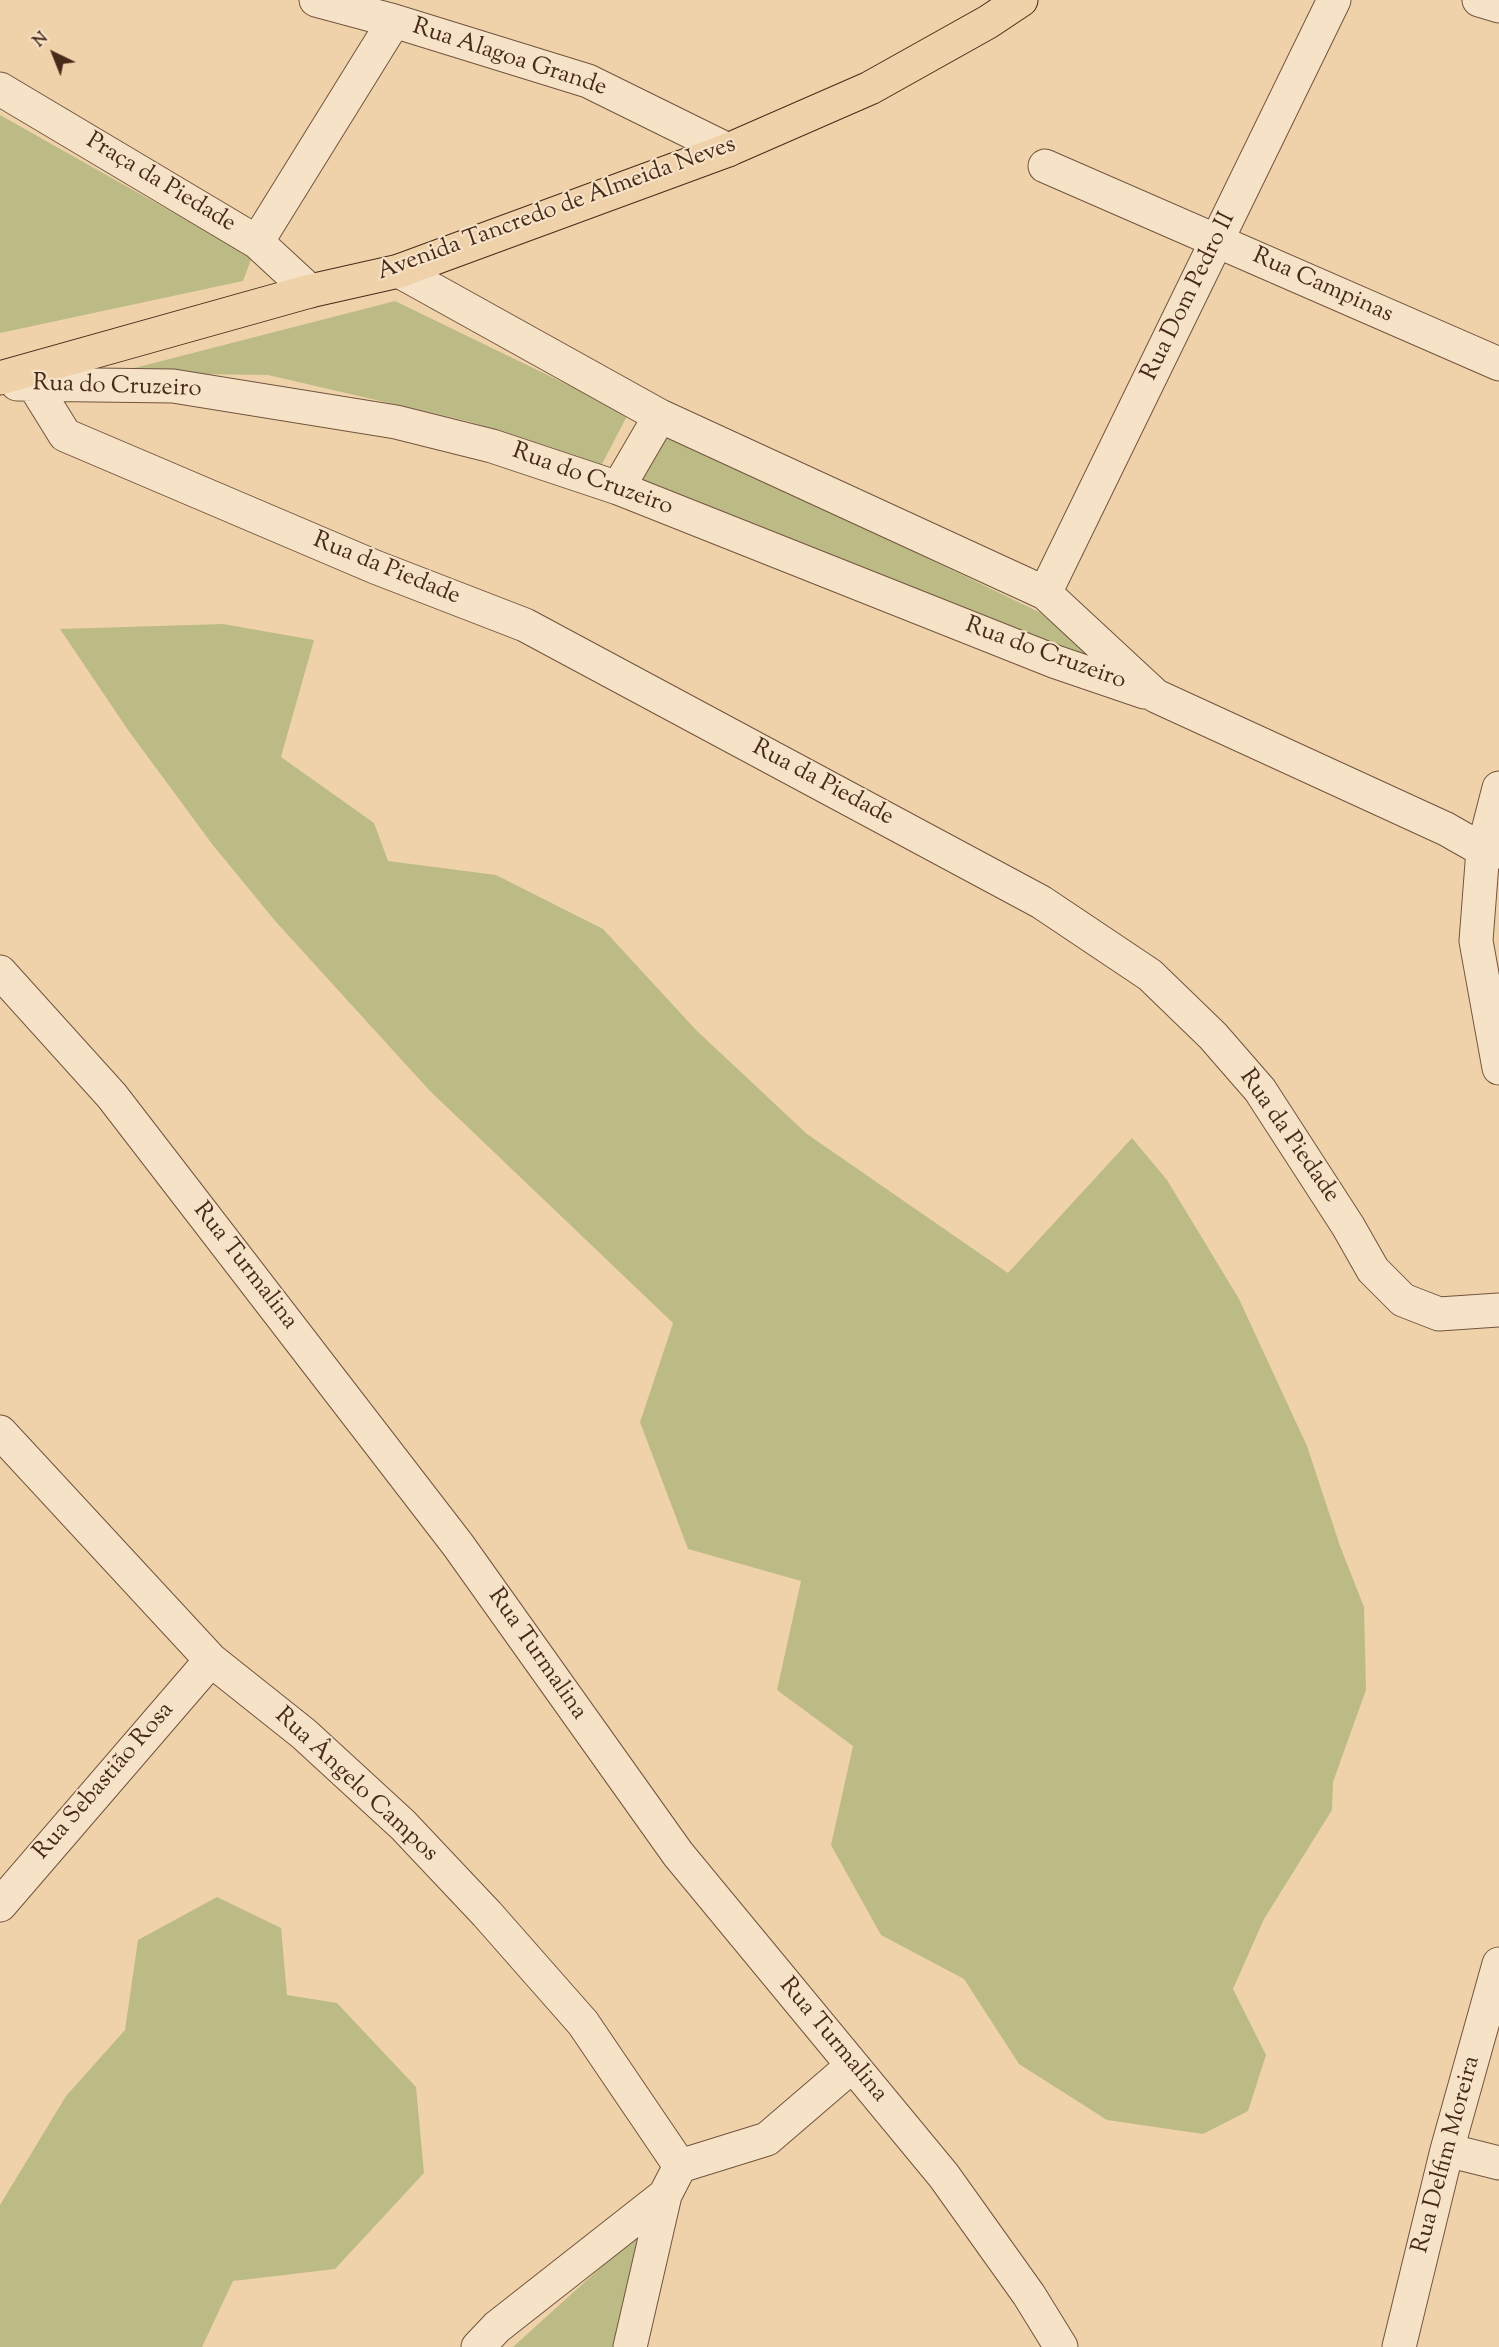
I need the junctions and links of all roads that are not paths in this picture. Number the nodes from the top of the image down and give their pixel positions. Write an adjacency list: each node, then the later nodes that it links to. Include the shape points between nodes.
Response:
1 (316, 0): 6 (street, Rua Alagoa Grande)
2 (1021, 0): 8 (main road, Avenida Tancredo de Almeida Neves, via 870,88)
3 (1334, 0): 10 (street, Rua Dom Pedro II)
4 (1479, 0): 5 (street)
5 (1499, 6)
6 (394, 21): 8 (street, Rua Alagoa Grande, via 588,81); 11 (street)
7 (0, 89): 11 (street, Praça da Piedade)
8 (728, 150): 12 (main road, Avenida Tancredo de Almeida Neves)
9 (1045, 166): 10 (street, Rua Campinas)
10 (1216, 241): 14 (street, Rua Campinas); 20 (street, Rua Dom Pedro II)
11 (257, 242): 13 (street, Praça da Piedade)
12 (399, 271): 13 (main road, Avenida Tancredo de Almeida Neves); 18 (street, Rua do Cruzeiro)
13 (310, 291): 15 (main road, Avenida Tancredo de Almeida Neves)
14 (1499, 364)
15 (0, 378)
16 (0, 383): 17 (street, Rua do Cruzeiro)
17 (34, 385): 19 (street, Rua do Cruzeiro, via 173,386 396,422 492,446); 26 (street, Rua da Piedade, via 65,435 375,567 525,625 1041,902 1150,975 1214,1036 1260,1090 1373,1270 1403,1300 1439,1314)
18 (660, 416): 19 (street); 20 (street, Rua do Cruzeiro)
19 (618, 488): 21 (street, Rua do Cruzeiro, via 1056,662)
20 (1045, 593): 21 (street, Rua do Cruzeiro)
21 (1156, 696): 23 (street, Rua do Cruzeiro)
22 (1499, 788): 23 (street)
23 (1491, 851): 25 (street, via 1476,941)
24 (0, 972): 31 (street, Rua Turmalina, via 112,1096 458,1545 678,1854)
25 (1499, 1068)
26 (1499, 1310)
27 (0, 1432): 28 (street, Rua Ângelo Campos)
28 (211, 1660): 29 (street, Rua Sebastião Rosa); 34 (street, Rua Ângelo Campos, via 312,1742 403,1825 487,1914 583,2023)
29 (3, 1896)
30 (1499, 1964): 32 (street, Rua Delfim Moreira)
31 (852, 2066): 34 (street, via 767,2139); 38 (street, Rua Turmalina, via 944,2176)
32 (1447, 2150): 33 (street); 39 (street, Rua Delfim Moreira)
33 (1499, 2163)
34 (680, 2166): 35 (street)
35 (665, 2194): 36 (street, via 497,2327); 37 (street)
36 (478, 2347)
37 (630, 2347)
38 (1061, 2347)
39 (1399, 2347)

